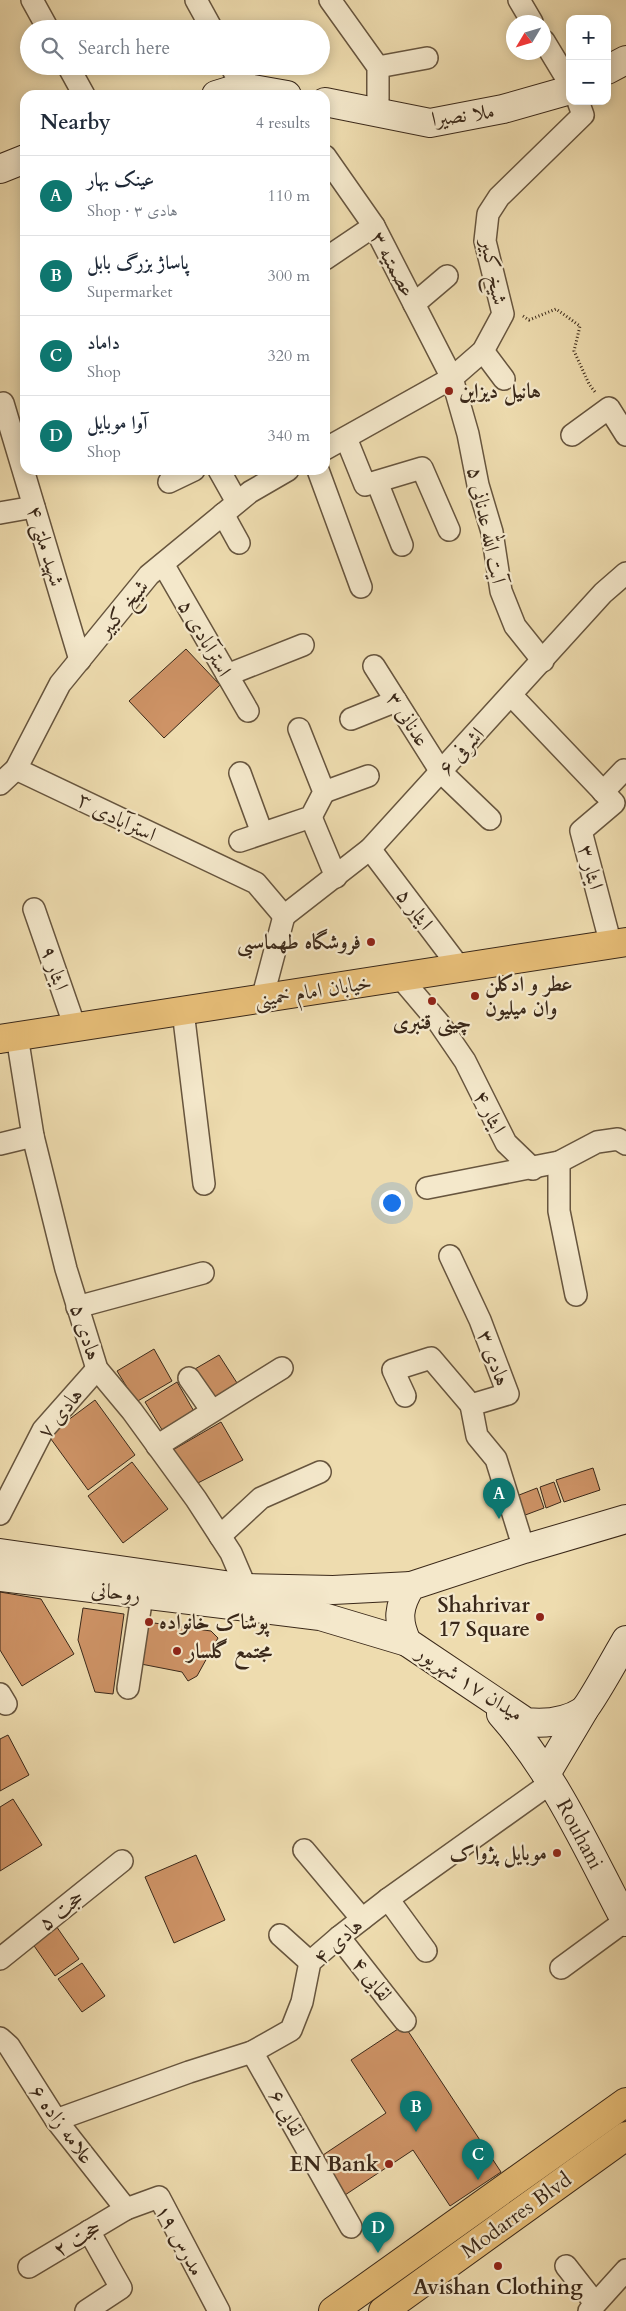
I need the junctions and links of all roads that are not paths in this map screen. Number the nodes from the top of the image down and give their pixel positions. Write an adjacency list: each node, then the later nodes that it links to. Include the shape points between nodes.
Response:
1 (32, 0): 4 (street)
2 (196, 0): 5 (street)
3 (330, 0): 9 (street)
4 (43, 20)
5 (207, 20)
6 (551, 53): 13 (street)
7 (427, 58): 9 (street)
8 (626, 60): 10 (main road)
9 (378, 67): 20 (street)
10 (611, 68)
11 (73, 75): 14 (street)
12 (236, 77): 15 (main road); 16 (main road)
13 (566, 77)
14 (81, 90)
15 (222, 90)
16 (273, 90)
17 (566, 91): 20 (main road, ملا نصیرا, via 503,109 430,123)
18 (330, 103): 20 (main road, ملا نصیرا)
19 (579, 105): 28 (street, شیخ کبیر, via 583,115 499,197 488,214 484,241 503,314)
20 (378, 112)
21 (20, 161): 23 (main road)
22 (330, 163): 24 (street, عصمتیه ۳)
23 (0, 169)
24 (374, 226): 25 (street); 27 (street, عصمتیه ۳)
25 (330, 256)
26 (447, 276): 27 (street)
27 (414, 304): 29 (street, عصمتیه ۳)
28 (483, 351): 29 (street, شیخ کبیر); 30 (street)
29 (452, 378): 34 (street, شیخ کبیر); 55 (street, آیت الله عدنانی ۵, via 492,532 501,591 516,626)
30 (504, 379)
31 (3, 403): 36 (street, شهید ملتی ۴)
32 (572, 435): 33 (street, via 608,408)
33 (626, 435)
34 (346, 438): 35 (street, شیخ کبیر); 43 (street, via 365,485)
35 (330, 447)
36 (20, 460)
37 (24, 475): 44 (street, شهید ملتی ۴)
38 (184, 475): 42 (street)
39 (221, 475): 45 (street)
40 (279, 475): 45 (street, شیخ کبیر)
41 (320, 475): 52 (street)
42 (169, 482)
43 (377, 482): 47 (street, via 422,468); 49 (street)
44 (34, 507): 46 (street); 54 (street, شهید ملتی ۴)
45 (230, 508): 48 (street); 50 (street, شیخ کبیر)
46 (0, 513)
47 (449, 530)
48 (238, 543)
49 (402, 545)
50 (163, 564): 54 (street, شیخ کبیر, via 150,575); 57 (street, استرآبادی ۵)
51 (626, 573): 55 (street, اشرفی ۶, via 603,593)
52 (361, 587)
53 (302, 645): 57 (street)
54 (80, 660): 63 (street, شیخ کبیر, via 60,684)
55 (543, 661): 58 (street, اشرفی ۶)
56 (374, 666): 59 (street, عدنانی ۳)
57 (227, 675): 60 (street, استرآبادی ۵)
58 (512, 696): 65 (street, اشرفی ۶); 70 (street)
59 (396, 701): 61 (street); 65 (street, عدنانی ۳)
60 (248, 711)
61 (351, 719)
62 (298, 729): 69 (street)
63 (16, 769): 68 (street, شیخ کبیر); 78 (street, استرآبادی ٣, via 256,883)
64 (624, 770): 70 (street)
65 (441, 772): 72 (street, عدنانی ۳); 75 (street, اشرفی ۶)
66 (240, 773): 73 (street)
67 (368, 776): 69 (street)
68 (0, 784)
69 (324, 792): 71 (street)
70 (608, 798): 79 (street, ایثار ۳, via 581,831)
71 (311, 817): 73 (street); 76 (street)
72 (490, 819)
73 (262, 833): 74 (street)
74 (240, 840)
75 (370, 850): 76 (street, اشرفی ۶); 80 (street, ایثار ۵)
76 (336, 877): 78 (street, اشرفی ۶)
77 (34, 909): 84 (street, ایثار ۹)
78 (284, 916): 82 (street)
79 (619, 944): 80 (main road, خیابان امام خمینی)
80 (460, 968): 81 (main road, خیابان امام خمینی)
81 (400, 977): 82 (main road, خیابان امام خمینی); 90 (street, ایثار ۴, via 466,1061 506,1143)
82 (265, 998): 83 (main road, خیابان امام خمینی)
83 (183, 1011): 84 (main road, خیابان امام خمینی); 91 (street)
84 (75, 1027): 85 (main road, خیابان امام خمینی)
85 (8, 1038): 86 (street, هادی ۵)
86 (33, 1136): 88 (street); 96 (street, هادی ۵)
87 (622, 1142): 89 (street, via 597,1142)
88 (0, 1144)
89 (559, 1162): 90 (street); 95 (street, via 559,1211)
90 (533, 1169): 92 (street)
91 (204, 1184)
92 (427, 1188)
93 (450, 1256): 101 (street, هادی ۳, via 480,1320 508,1394)
94 (203, 1273): 96 (street)
95 (576, 1295)
96 (76, 1307): 97 (street, هادی ۵)
97 (97, 1368): 103 (street, هادی ۵); 105 (street, هادی ۷, via 43,1430)
98 (282, 1368): 102 (street)
99 (189, 1378): 102 (street)
100 (405, 1396): 101 (street, via 393,1370 430,1358)
101 (471, 1405): 108 (street, هادی ۳, via 477,1436 496,1459)
102 (212, 1411): 103 (street)
103 (157, 1446): 107 (street, هادی ۵)
104 (320, 1472): 107 (street, via 260,1498)
105 (0, 1514)
106 (620, 1523): 108 (main road)
107 (220, 1536): 113 (street, هادی ۵)
108 (524, 1549): 112 (main road)
109 (0, 1553): 110 (main road, روحانی)
110 (72, 1575): 111 (main road, روحانی); 113 (main road, روحانی); 114 (main road, روحانی)
111 (0, 1577)
112 (411, 1586): 113 (main road, روحانی, via 332,1590); 116 (main road, میدان ۱۷ شهریور, via 399,1614 401,1629)
113 (246, 1588)
114 (142, 1596): 116 (main road, روحانی, via 320,1616); 117 (street)
115 (626, 1640): 119 (main road)
116 (408, 1642): 118 (main road, میدان ۱۷ شهریور)
117 (128, 1688)
118 (486, 1696): 119 (main road, میدان ۱۷ شهریور, via 526,1722 558,1722); 120 (main road, Rouhani, via 526,1743)
119 (584, 1710): 120 (main road)
120 (549, 1778): 123 (street, هادی ۴); 125 (main road, Rouhani)
121 (304, 1850): 124 (street)
122 (122, 1861): 129 (street, حجت ۵)
123 (388, 1899): 124 (street, هادی ۴); 128 (street)
124 (362, 1919): 127 (street, هادی ۴)
125 (626, 1921): 131 (street)
126 (280, 1935): 130 (street)
127 (339, 1936): 130 (street, هادی ۴); 132 (street, لقایی ۴)
128 (426, 1950)
129 (0, 1959)
130 (310, 1962): 134 (street, هادی ۴, via 302,2002 291,2030)
131 (561, 1968)
132 (405, 2022)
133 (3, 2045): 136 (street, علامه زاده ۶)
134 (252, 2052): 136 (street, هادی ۴); 139 (street, لقایی ۶)
135 (626, 2102): 147 (main road, Modarres Blvd)
136 (56, 2120): 138 (street, علامه زاده ۶)
137 (626, 2136): 148 (main road, Modarres Blvd)
138 (126, 2210): 140 (street, حجت ۲); 146 (street, مدرس ۱۹, via 160,2197)
139 (351, 2227)
140 (89, 2231): 141 (street, حجت ۲); 145 (street, via 121,2288)
141 (29, 2266)
142 (566, 2266): 144 (street)
143 (626, 2270): 144 (street)
144 (592, 2307)
145 (86, 2311)
146 (219, 2311)
147 (333, 2311)
148 (383, 2311)

